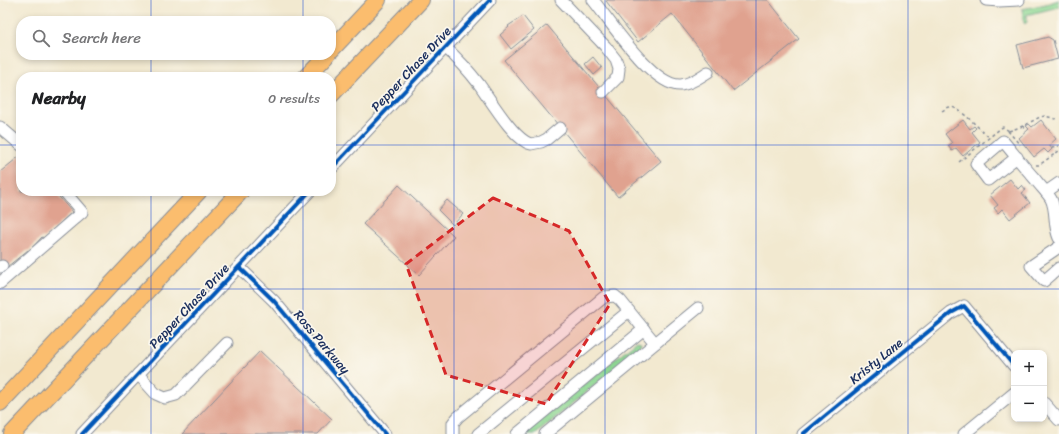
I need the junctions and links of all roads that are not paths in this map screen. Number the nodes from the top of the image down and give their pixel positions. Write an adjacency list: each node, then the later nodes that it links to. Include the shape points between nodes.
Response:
1 (421, 0): 13 (highway)
2 (490, 0): 9 (street, Pepper Chase Drive)
3 (561, 0): 14 (street, via 616,60 620,69 618,78)
4 (593, 0): 12 (street, via 644,65 667,83 688,84)
5 (986, 0): 6 (street)
6 (1019, 0)
7 (374, 4): 8 (highway)
8 (336, 45)
9 (445, 47): 15 (street, via 521,139 531,144 541,142); 19 (street, Pepper Chase Drive)
10 (322, 60): 11 (highway)
11 (311, 72)
12 (708, 72)
13 (336, 90)
14 (603, 92)
15 (560, 128)
16 (1, 130): 17 (street)
17 (16, 141)
18 (1019, 155): 21 (street)
19 (336, 164)
20 (1059, 183): 21 (street)
21 (1046, 192): 26 (street, via 1053,204 1055,228)
22 (68, 196): 30 (street, via 82,212)
23 (194, 196): 39 (highway)
24 (236, 196): 42 (highway)
25 (305, 196): 28 (street, Pepper Chase Drive)
26 (1059, 238)
27 (1059, 247): 29 (street, via 1032,266 1044,281)
28 (239, 267): 37 (street, Pepper Chase Drive); 44 (street, Ross Parkway, via 274,300)
29 (1059, 268)
30 (0, 283)
31 (698, 308): 35 (street)
32 (629, 311): 33 (street); 45 (street, via 615,296 604,297 458,417 454,423); 46 (street)
33 (644, 329): 35 (street); 47 (street)
34 (227, 343): 37 (street, via 176,395 165,398 156,394)
35 (655, 343): 48 (street)
36 (1011, 362): 49 (street, Kristy Lane, via 964,306 950,313)
37 (138, 374): 43 (street, Pepper Chase Drive)
38 (1011, 395): 50 (street)
39 (0, 403)
40 (1047, 406): 41 (street)
41 (1059, 420)
42 (12, 434)
43 (82, 434)
44 (384, 434)
45 (453, 434)
46 (478, 434)
47 (517, 434)
48 (545, 434)
49 (803, 434)
50 (964, 434)

